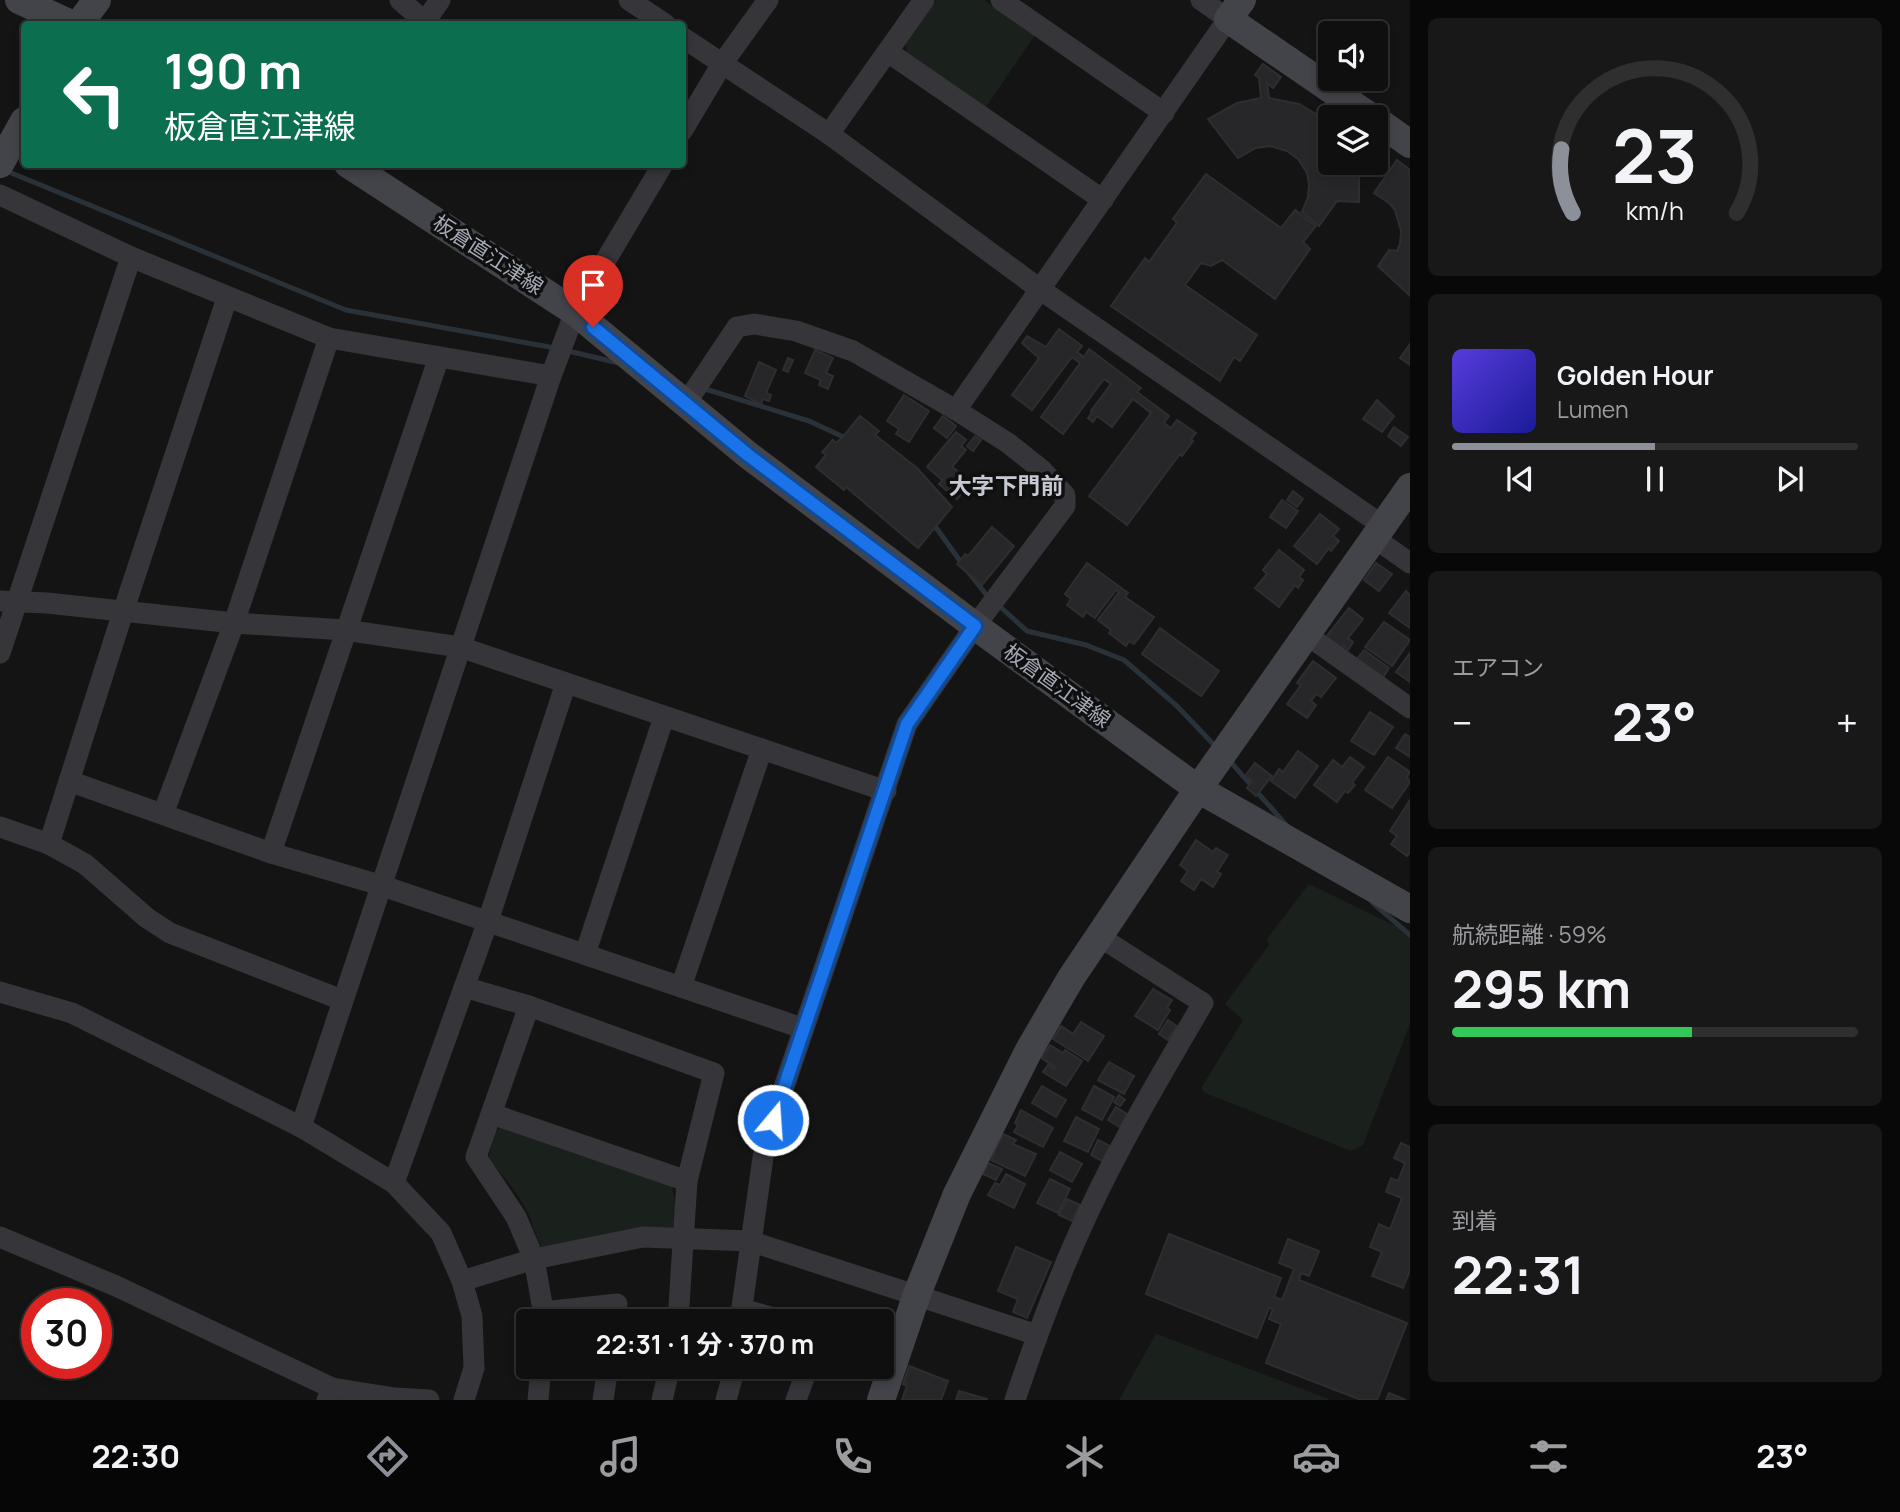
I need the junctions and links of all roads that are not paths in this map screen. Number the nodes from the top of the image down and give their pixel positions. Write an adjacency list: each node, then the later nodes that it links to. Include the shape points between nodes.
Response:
1 (19, 0): 11 (main road)
2 (97, 0): 12 (main road)
3 (400, 0): 13 (street)
4 (440, 0): 14 (street)
5 (629, 0): 15 (street)
6 (768, 0): 18 (street)
7 (924, 0): 17 (street)
8 (1001, 0): 20 (street)
9 (1201, 0): 10 (street)
10 (1235, 9): 19 (main road); 20 (street)
11 (64, 21)
12 (81, 21)
13 (424, 21)
14 (426, 21)
15 (660, 21)
16 (686, 40): 18 (street)
17 (888, 52): 24 (street); 30 (street)
18 (722, 64): 21 (street); 24 (street)
19 (1356, 105)
20 (1164, 113): 30 (street)
21 (686, 124)
22 (21, 126): 26 (main road)
23 (1388, 128): 25 (main road)
24 (830, 134): 32 (street)
25 (1410, 144)
26 (0, 164)
27 (354, 168): 34 (main road, 板倉直江津線)
28 (661, 168): 34 (street)
29 (0, 195): 31 (street)
30 (1103, 200): 32 (street)
31 (131, 257): 33 (street); 43 (street)
32 (1041, 290): 39 (street); 41 (street)
33 (228, 298): 35 (street); 44 (street)
34 (575, 312): 37 (street); 38 (main road, 板倉直江津線)
35 (329, 338): 36 (street); 45 (street)
36 (439, 356): 37 (street); 47 (street)
37 (551, 376): 49 (street)
38 (686, 403): 39 (street, via 737,327 754,324 796,331 853,351); 46 (main road, 板倉直江津線)
39 (956, 410): 46 (street, via 1008,443 1065,495 1065,506)
40 (1410, 487): 41 (main road)
41 (1378, 532): 42 (street); 48 (main road)
42 (1410, 563)
43 (8, 601): 44 (street); 50 (street)
44 (122, 612): 45 (street); 55 (street)
45 (234, 623): 47 (street); 58 (street)
46 (975, 626): 56 (main road, 板倉直江津線); 57 (street, via 907,724)
47 (345, 630): 49 (street); 61 (street)
48 (1307, 635): 52 (street); 56 (main road)
49 (460, 647): 51 (street); 62 (street)
50 (0, 653)
51 (566, 683): 53 (street); 64 (street)
52 (1410, 708)
53 (664, 717): 54 (street); 66 (street)
54 (762, 749): 57 (street); 68 (street)
55 (69, 781): 58 (street); 60 (street)
56 (1198, 789): 63 (main road, 板倉直江津線); 65 (main road)
57 (886, 791): 72 (street)
58 (163, 814): 61 (street)
59 (0, 827): 60 (street)
60 (49, 844): 70 (street, via 85,864 170,933)
61 (271, 853): 62 (street)
62 (380, 885): 64 (street); 70 (street)
63 (1410, 909)
64 (488, 922): 66 (street); 67 (street)
65 (1100, 937): 82 (main road, via 1028,1050 957,1194); 88 (street, via 1203,1003 1111,1166)
66 (585, 954): 68 (street)
67 (464, 986): 71 (street); 76 (street)
68 (681, 987): 72 (street)
69 (0, 992): 74 (street, via 72,1013)
70 (342, 1000): 74 (street)
71 (529, 1006): 73 (street); 75 (street, via 715,1073)
72 (802, 1028): 79 (street, via 765,1143)
73 (492, 1114): 75 (street); 80 (street, via 476,1157 516,1217)
74 (301, 1127): 76 (street)
75 (687, 1181): 78 (street)
76 (394, 1183): 81 (street, via 441,1233)
77 (0, 1237): 94 (street, via 116,1286)
78 (685, 1238): 79 (street); 80 (street, via 643,1237); 86 (street)
79 (750, 1241): 82 (street); 87 (street)
80 (534, 1259): 81 (street); 83 (street)
81 (462, 1281): 95 (street, via 472,1315 474,1368)
82 (916, 1294): 88 (street); 103 (main road)
83 (543, 1309)
84 (589, 1309): 85 (street, via 617,1304)
85 (616, 1309)
86 (679, 1309)
87 (742, 1309)
88 (1037, 1335): 104 (street)
89 (540, 1379): 98 (street)
90 (606, 1379): 99 (street)
91 (667, 1379): 100 (street)
92 (732, 1379): 101 (street)
93 (804, 1379): 102 (street)
94 (329, 1394): 96 (street)
95 (464, 1398): 97 (street)
96 (429, 1400)
97 (435, 1400)
98 (538, 1400)
99 (603, 1400)
100 (662, 1400)
101 (726, 1400)
102 (796, 1400)
103 (881, 1400)
104 (1015, 1400)

